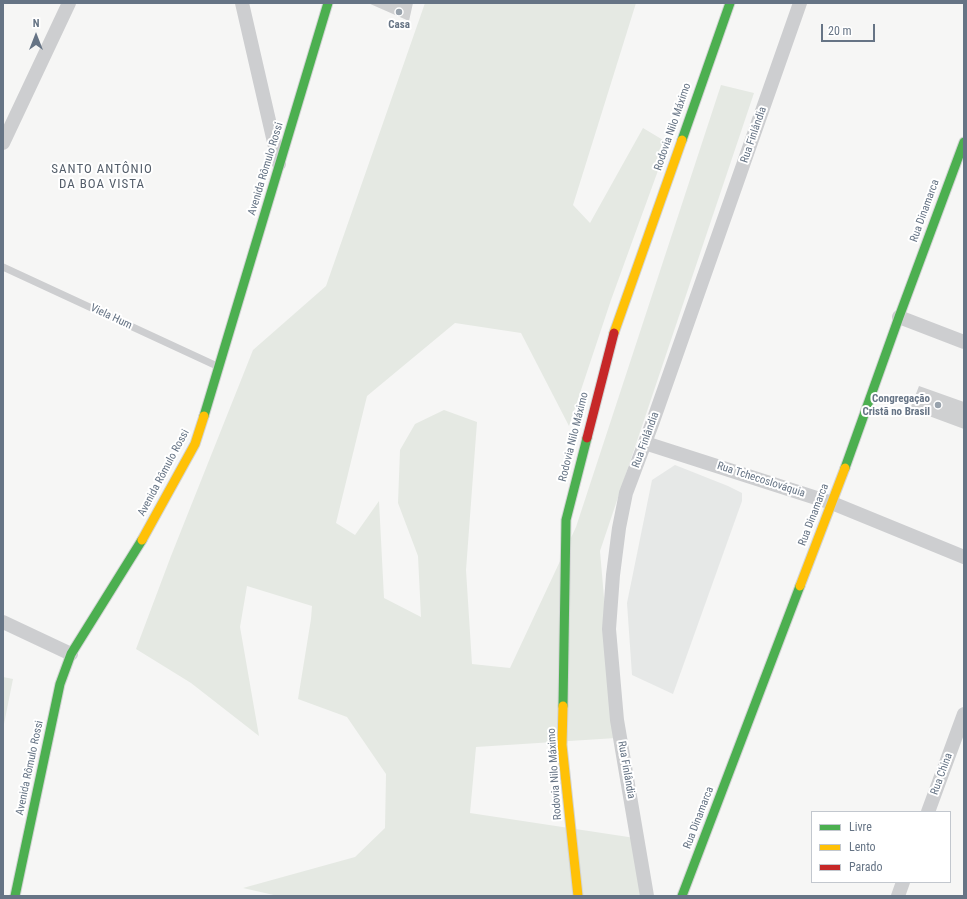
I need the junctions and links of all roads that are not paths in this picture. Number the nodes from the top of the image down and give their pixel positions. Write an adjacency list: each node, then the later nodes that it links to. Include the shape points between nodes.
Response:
1 (69, 3): 7 (street)
2 (242, 3): 8 (street)
3 (328, 3): 8 (street, Avenida Rômulo Rossi)
4 (730, 3): 22 (street, Rodovia Nilo Máximo, via 612,338 566,520 562,744)
5 (800, 3): 13 (street, Rua Finlândia)
6 (964, 142): 10 (street, Rua Dinamarca)
7 (3, 143)
8 (279, 166): 12 (street, Avenida Rômulo Rossi)
9 (3, 267): 12 (lane, Viela Hum)
10 (898, 317): 11 (street); 14 (street, Rua Dinamarca)
11 (964, 342)
12 (220, 368): 17 (street, Avenida Rômulo Rossi, via 195,444 138,547)
13 (645, 443): 14 (street, Rua Tchecoslováquia); 23 (street, Rua Finlândia, via 626,493 618,528 609,629 617,720)
14 (832, 503): 15 (street, Rua Tchecoslováquia); 24 (street, Rua Dinamarca)
15 (964, 557)
16 (3, 622): 17 (street)
17 (71, 654): 21 (street, Avenida Rômulo Rossi, via 60,684)
18 (964, 714): 19 (street, Rua China)
19 (928, 811)
20 (903, 883): 25 (street)
21 (15, 896)
22 (578, 896)
23 (647, 896)
24 (682, 896)
25 (898, 896)

